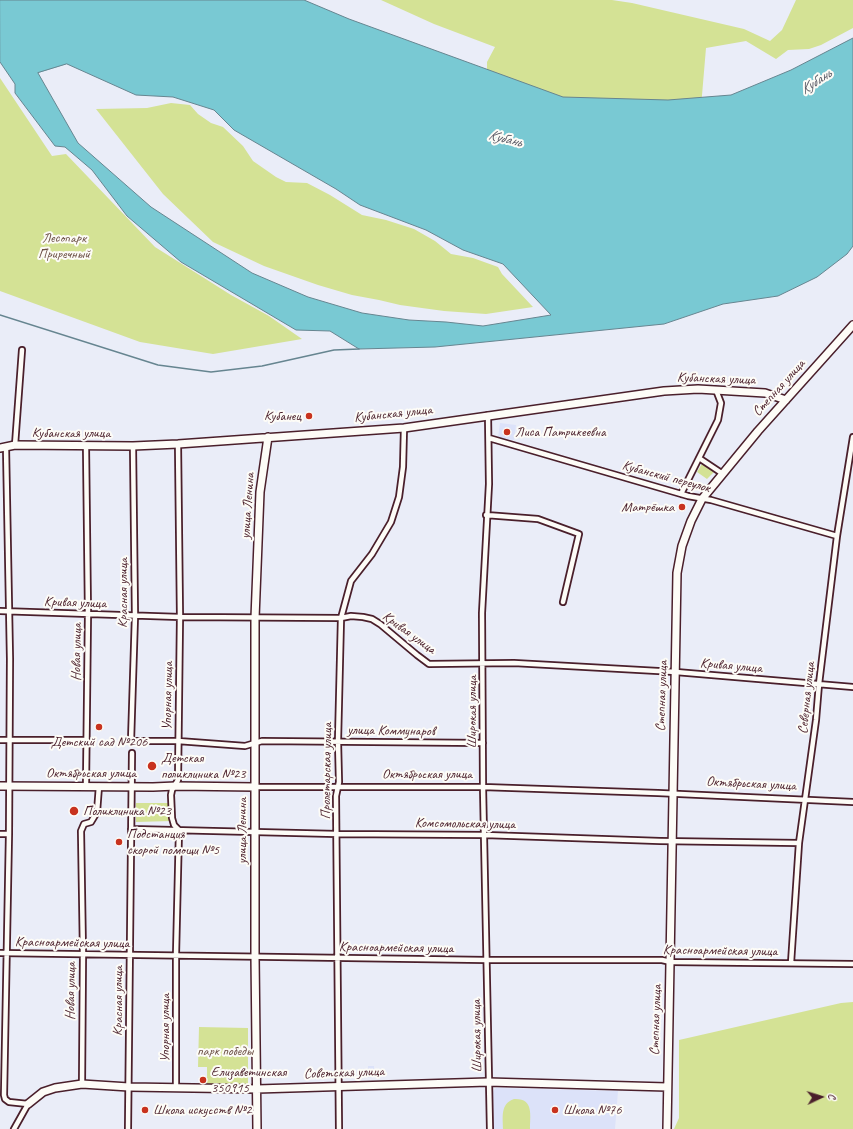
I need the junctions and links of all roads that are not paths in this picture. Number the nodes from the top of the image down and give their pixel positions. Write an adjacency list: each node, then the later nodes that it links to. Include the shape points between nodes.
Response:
1 (853, 325): 4 (street, Степная улица)
2 (22, 350): 11 (street)
3 (716, 390): 4 (street, Кубанская улица, via 764,393); 5 (street, Кубанская улица, via 664,391); 15 (street, via 721,403 718,420)
4 (786, 400): 16 (street, Степная улица)
5 (488, 415): 6 (street, Кубанская улица); 9 (street, Широкая улица)
6 (404, 428): 7 (street, Кубанская улица); 28 (street, Пролетарская улица, via 399,497 391,522 372,554 351,581)
7 (268, 437): 10 (street, Кубанская улица); 27 (street, улица Ленина, via 260,492)
8 (853, 437): 20 (street, Северная улица)
9 (488, 438): 17 (street, Кубанский переулок); 19 (street, Широкая улица, via 489,484)
10 (178, 444): 13 (street, Кубанская улица); 26 (street, Упорная улица)
11 (15, 445): 12 (street, Кубанская улица); 14 (street, Кубанская улица)
12 (86, 446): 13 (street, Кубанская улица); 24 (street, Новая улица)
13 (133, 446): 25 (street, Красная улица)
14 (3, 448): 23 (street)
15 (699, 458): 16 (street); 17 (street)
16 (723, 474): 18 (street, Степная улица)
17 (681, 494): 18 (street, Кубанский переулок)
18 (702, 499): 20 (street, Кубанский переулок); 30 (street, Степная улица, via 690,521 677,573)
19 (486, 515): 21 (street, via 538,519 579,534); 29 (street, Широкая улица, via 482,613)
20 (837, 536): 31 (street, Северная улица)
21 (562, 602)
22 (0, 611): 23 (street, Кривая улица)
23 (10, 611): 24 (street, Кривая улица); 34 (street)
24 (88, 614): 25 (street, Кривая улица); 35 (street, Новая улица)
25 (135, 616): 26 (street, Кривая улица); 36 (street, Красная улица)
26 (180, 617): 27 (street, Кривая улица); 37 (street, Упорная улица)
27 (255, 618): 28 (street, Кривая улица); 39 (street, улица Ленина)
28 (341, 618): 29 (street, Кривая улица, via 351,616 372,619 429,664); 38 (street, Пролетарская улица)
29 (483, 663): 30 (street, Кривая улица); 40 (street, Широкая улица)
30 (676, 672): 31 (street, Кривая улица); 51 (street, Степная улица)
31 (819, 684): 32 (street, Кривая улица); 52 (street, Северная улица)
32 (853, 687)
33 (0, 740): 34 (street)
34 (9, 740): 35 (street); 43 (street)
35 (86, 740): 44 (street, Новая улица)
36 (131, 741): 37 (street, улица Коммунаров)
37 (178, 741): 39 (street, улица Коммунаров, via 245,746); 47 (street, Упорная улица)
38 (338, 741): 39 (street, улица Коммунаров); 40 (street, улица Коммунаров); 48 (street, Пролетарская улица)
39 (255, 743): 50 (street, улица Ленина)
40 (483, 743): 49 (street, Широкая улица)
41 (132, 753): 46 (street, Красная улица)
42 (0, 786): 43 (street, Октябрьская улица)
43 (9, 786): 44 (street, Октябрьская улица); 58 (street)
44 (86, 786): 45 (street, Октябрьская улица)
45 (99, 786): 46 (street, Октябрьская улица); 65 (street, Новая улица, via 97,812 91,822 84,824 81,831)
46 (132, 786): 47 (street, Октябрьская улица); 54 (street, Красная улица)
47 (176, 786): 50 (street, Октябрьская улица); 55 (street, Упорная улица, via 171,795 172,818)
48 (338, 787): 49 (street, Октябрьская улица); 50 (street, Октябрьская улица); 59 (street, Пролетарская улица)
49 (483, 787): 51 (street, Октябрьская улица); 60 (street, Широкая улица)
50 (255, 788): 56 (street, улица Ленина)
51 (672, 794): 52 (street, Октябрьская улица); 61 (street, Степная улица)
52 (805, 799): 53 (street, Октябрьская улица); 62 (street, Северная улица)
53 (853, 802)
54 (131, 829): 55 (street, Комсомольская улица); 66 (street, Красная улица)
55 (179, 830): 56 (street, Комсомольская улица); 67 (street, Упорная улица)
56 (255, 831): 59 (street, Комсомольская улица); 68 (street, улица Ленина)
57 (0, 834): 58 (street)
58 (9, 834): 64 (street)
59 (337, 834): 60 (street, Комсомольская улица); 69 (street, Пролетарская улица)
60 (485, 835): 61 (street, Комсомольская улица); 70 (street, Широкая улица)
61 (673, 841): 62 (street, Комсомольская улица); 71 (street, Степная улица)
62 (799, 843): 72 (street, Северная улица)
63 (0, 953): 64 (street, Красноармейская улица)
64 (7, 953): 65 (street, Красноармейская улица); 81 (street, via 4,1094 5,1100 9,1102)
65 (83, 954): 66 (street, Красноармейская улица); 75 (street, Новая улица)
66 (129, 954): 67 (street, Красноармейская улица); 77 (street, Красная улица)
67 (176, 955): 68 (street, Красноармейская улица); 79 (street, Упорная улица)
68 (255, 956): 69 (street, Красноармейская улица); 80 (street, улица Ленина)
69 (337, 958): 70 (street, Красноармейская улица); 76 (street, Пролетарская улица)
70 (486, 960): 71 (street, Красноармейская улица); 74 (street, Широкая улица)
71 (671, 962): 72 (street, Красноармейская улица); 78 (street, Степная улица)
72 (791, 963): 73 (street, Красноармейская улица)
73 (853, 964)
74 (488, 1082): 76 (street, Советская улица); 78 (street, Советская улица); 86 (street, Широкая улица)
75 (82, 1084): 77 (street, Советская улица); 81 (street, Советская улица, via 43,1092)
76 (339, 1086): 80 (street, Советская улица); 85 (street, Пролетарская улица)
77 (129, 1087): 79 (street, Советская улица); 83 (street, Красная улица)
78 (667, 1087): 87 (street, Степная улица)
79 (176, 1088): 80 (street, Советская улица)
80 (257, 1089): 84 (street, улица Ленина)
81 (28, 1104): 82 (street)
82 (14, 1129)
83 (128, 1129)
84 (257, 1129)
85 (339, 1129)
86 (490, 1129)
87 (666, 1129)

